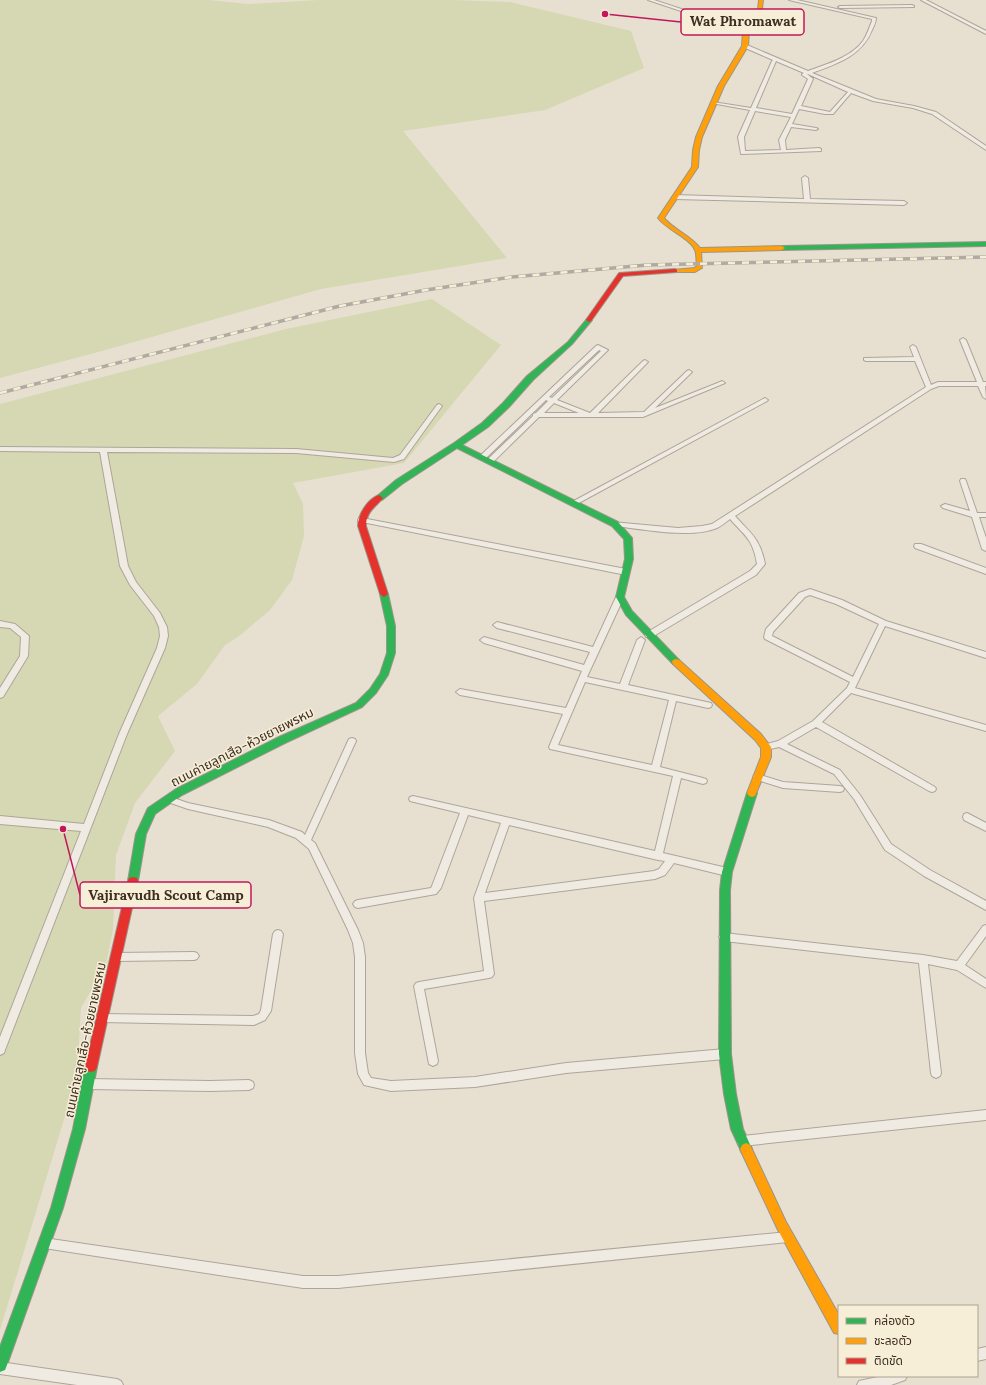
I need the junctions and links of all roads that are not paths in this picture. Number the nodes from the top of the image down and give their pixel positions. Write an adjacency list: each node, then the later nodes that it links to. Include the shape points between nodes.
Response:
1 (650, 0): 7 (street)
2 (761, 0): 7 (street, via 760,9 749,22)
3 (791, 0): 6 (street)
4 (923, 0): 8 (street)
5 (912, 6): 6 (street)
6 (826, 7): 10 (street, via 874,18 874,21 858,48 834,63)
7 (746, 31): 9 (street)
8 (986, 33)
9 (745, 46): 10 (street); 12 (street)
10 (808, 73): 18 (street, via 876,100 934,113)
11 (849, 93): 13 (street, via 830,113)
12 (713, 103): 14 (street); 22 (street, via 699,137 695,167)
13 (798, 107): 14 (street, via 811,78 773,63); 15 (street)
14 (753, 110): 15 (street); 20 (street, via 741,137 743,153)
15 (794, 116): 16 (street)
16 (790, 124): 17 (street); 20 (street, via 782,140)
17 (816, 129)
18 (986, 148)
19 (819, 150): 20 (street)
20 (784, 151)
21 (805, 178): 23 (street)
22 (675, 197): 23 (street); 26 (street, via 661,218 664,224 676,229 695,244)
23 (807, 200): 24 (street)
24 (904, 203)
25 (986, 244): 26 (street)
26 (698, 250): 47 (street, via 700,267 695,270 621,274 570,343 530,378 485,425)
27 (963, 340): 36 (street)
28 (913, 347): 30 (street)
29 (866, 359): 30 (street)
30 (917, 359): 37 (street)
31 (645, 362): 44 (street)
32 (575, 369): 33 (street); 33 (street, via 598,347 605,350); 39 (street)
33 (582, 372): 40 (street)
34 (689, 372): 45 (street)
35 (722, 383): 45 (street)
36 (983, 384): 37 (street, via 938,384); 38 (street)
37 (929, 388): 54 (street)
38 (986, 397)
39 (545, 398): 40 (street); 43 (street)
40 (552, 400): 44 (street); 46 (street)
41 (764, 400): 52 (street)
42 (439, 406): 49 (street, via 402,457 394,460 296,451)
43 (529, 413): 46 (street); 50 (street)
44 (591, 414): 45 (street); 46 (street)
45 (643, 415)
46 (536, 416): 50 (street)
47 (457, 445): 50 (street); 57 (street, via 399,482 371,505)
48 (0, 449): 49 (street)
49 (103, 450): 100 (street, via 124,566 133,583 157,615 164,636)
50 (487, 459): 52 (street)
51 (963, 481): 55 (street)
52 (573, 503): 58 (street)
53 (945, 506): 55 (street)
54 (730, 515): 58 (street, via 714,526 701,530); 67 (street, via 755,539 761,564 753,573)
55 (974, 515): 56 (street); 60 (street)
56 (986, 515)
57 (362, 520): 62 (street); 93 (street, ถนนค่ายลูกเสึอ-ห้วยยายพรหม, via 391,626 391,654 384,675 373,691 359,705 282,740)
58 (615, 524): 62 (street, via 628,538 629,559)
59 (918, 546): 61 (street)
60 (986, 549)
61 (986, 571)
62 (626, 572): 63 (street)
63 (620, 597): 67 (street, via 629,613); 70 (street)
64 (883, 623): 71 (street); 74 (street); 74 (street, via 839,602 810,592 802,596 768,634 772,640)
65 (0, 624): 78 (street, via 12,626 25,636 24,656)
66 (497, 625): 70 (street)
67 (649, 635): 86 (street)
68 (484, 640): 72 (street)
69 (641, 640): 75 (street)
70 (595, 650): 72 (street)
71 (986, 655)
72 (588, 669): 73 (street)
73 (583, 679): 75 (street); 81 (street)
74 (854, 681): 76 (street)
75 (623, 687): 79 (street)
76 (850, 690): 82 (street); 83 (street)
77 (460, 692): 81 (street)
78 (0, 695)
79 (674, 698): 80 (street); 87 (street)
80 (708, 705)
81 (568, 712): 87 (street, via 553,747)
82 (816, 723): 85 (street); 92 (street)
83 (986, 728)
84 (352, 741): 101 (street)
85 (780, 744): 86 (street); 107 (street, via 837,772 857,797 888,847 927,873)
86 (766, 747): 89 (street, via 766,757)
87 (655, 770): 88 (street)
88 (678, 774): 90 (street); 102 (street)
89 (757, 777): 91 (street, via 783,785); 104 (street)
90 (703, 781)
91 (840, 789)
92 (932, 789)
93 (168, 799): 101 (street, via 269,824 299,835); 112 (street, ถนนค่ายลูกเสึอ-ห้วยยายพรหม, via 152,811 141,834 127,914)
94 (413, 799): 95 (street)
95 (465, 811): 98 (street); 106 (street, via 433,891)
96 (967, 817): 99 (street)
97 (0, 820): 100 (street)
98 (506, 821): 102 (street); 105 (street)
99 (986, 827)
100 (86, 828): 117 (street)
101 (306, 841): 118 (street, via 312,846 358,943 360,1053 363,1074 368,1082 391,1086 475,1082 566,1068)
102 (658, 856): 103 (street)
103 (672, 859): 104 (street); 105 (street, via 662,872 655,875)
104 (727, 872): 110 (street)
105 (479, 898): 119 (street, via 489,974 419,986)
106 (358, 904)
107 (986, 906)
108 (986, 929): 114 (street)
109 (278, 934): 116 (street, via 266,1011 254,1022)
110 (724, 937): 113 (street); 118 (street)
111 (194, 956): 112 (street)
112 (116, 957): 116 (street, ถนนค่ายลูกเสึอ-ห้วยยายพรหม)
113 (923, 959): 114 (street); 120 (street)
114 (959, 966): 115 (street)
115 (986, 984)
116 (101, 1018): 121 (street, ถนนค่ายลูกเสึอ-ห้วยยายพรหม)
117 (0, 1050)
118 (725, 1054): 124 (street, via 732,1108)
119 (432, 1061)
120 (936, 1073)
121 (88, 1084): 122 (street); 126 (street, ถนนค่ายลูกเสึอ-ห้วยยายพรหม, via 79,1129 57,1208)
122 (249, 1085)
123 (986, 1115): 124 (street)
124 (742, 1141): 125 (street)
125 (788, 1237): 126 (street, via 338,1282 303,1282); 127 (street)
126 (44, 1243): 128 (street, ถนนค่ายลูกเสึอ-ห้วยยายพรหม)
127 (838, 1326)
128 (0, 1367): 131 (street)
129 (896, 1377): 130 (street)
130 (873, 1382): 132 (street)
131 (117, 1385)
132 (862, 1385)

